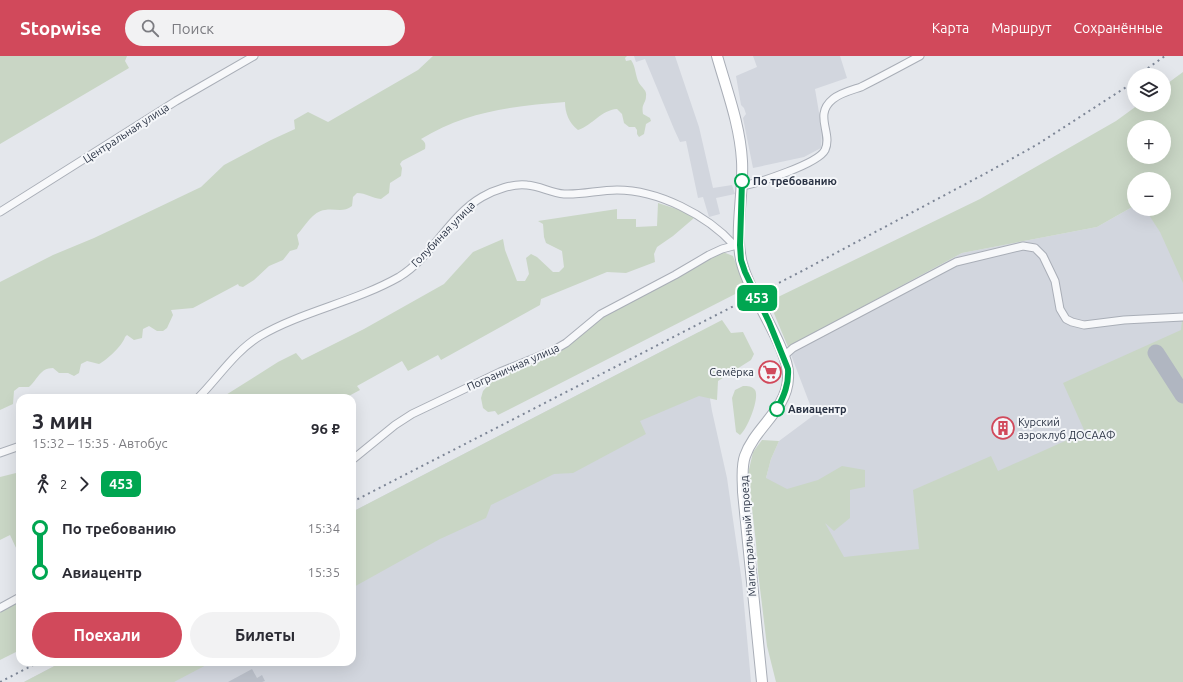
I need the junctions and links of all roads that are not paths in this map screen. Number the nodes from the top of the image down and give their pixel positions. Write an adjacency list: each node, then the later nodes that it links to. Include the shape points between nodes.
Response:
1 (254, 56): 5 (street, Центральная улица, via 176,100)
2 (717, 56): 4 (main road, Магистральный проезд, via 738,129)
3 (920, 56): 4 (street, via 861,87 833,98 824,113 827,142 822,154 792,170)
4 (742, 186): 6 (main road, Магистральный проезд)
5 (0, 212)
6 (737, 245): 8 (main road, Магистральный проезд, via 743,267); 9 (street, Голубиная улица, via 693,213 634,191 560,194 527,185 504,188 483,196 470,206 416,263 397,277 260,336 238,354); 12 (street, Пограничная улица, via 708,255 601,314 554,350 500,372 412,414)
7 (1183, 317): 8 (street, via 1084,325 1072,322 1066,319 1060,309 1055,281 1043,256 1035,248 1023,246 956,262 793,348)
8 (784, 356): 15 (main road, Магистральный проезд, via 788,376 785,394 777,409 749,445 742,468)
9 (202, 394)
10 (16, 447): 11 (street)
11 (0, 453)
12 (356, 457)
13 (16, 599): 14 (street)
14 (0, 608)
15 (762, 682)

